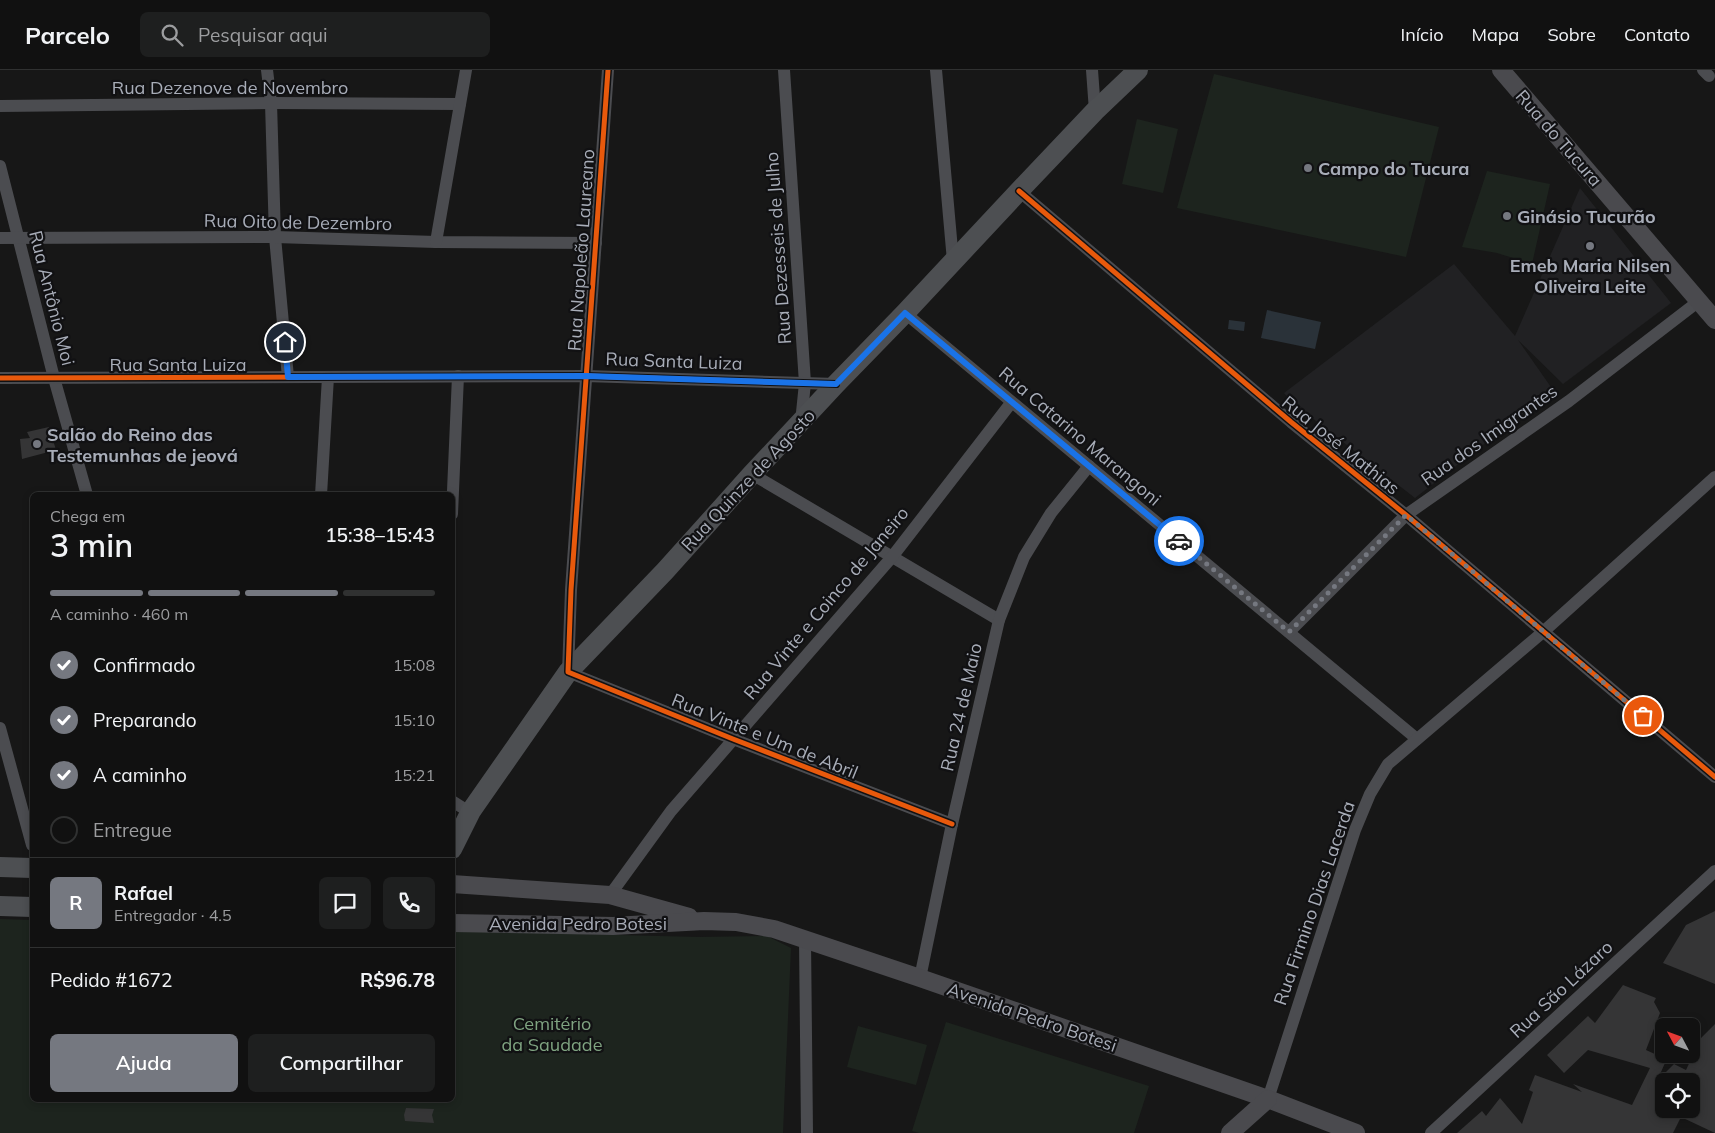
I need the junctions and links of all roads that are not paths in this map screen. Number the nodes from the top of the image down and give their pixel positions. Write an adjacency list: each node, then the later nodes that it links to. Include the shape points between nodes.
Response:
1 (267, 70): 9 (street)
2 (466, 70): 10 (street)
3 (608, 70): 19 (street, Rua Napoleão Laureano)
4 (784, 70): 30 (street, Rua Dezesseis de Julho)
5 (936, 70): 20 (street)
6 (1092, 70): 12 (street)
7 (1138, 70): 12 (main road, Rua Quinze de Agosto)
8 (1501, 70): 21 (main road, Rua do Tucura)
9 (271, 103): 10 (street, Rua Dezenove de Novembro); 11 (street, Rua Dezenove de Novembro); 17 (street)
10 (460, 104): 18 (street)
11 (0, 106)
12 (1095, 112): 14 (main road, Rua Quinze de Agosto)
13 (0, 166): 16 (street, Rua Antônio Moi)
14 (1019, 191): 20 (main road, Rua Quinze de Agosto); 40 (street, Rua José Mathias, via 1283,416)
15 (0, 238): 16 (street, Rua Oito de Dezembro)
16 (18, 238): 17 (street, Rua Oito de Dezembro); 29 (street, Rua Antônio Moi)
17 (275, 238): 18 (street, Rua Oito de Dezembro); 26 (street)
18 (436, 242): 19 (street, Rua Oito de Dezembro)
19 (596, 243): 25 (street, Rua Napoleão Laureano)
20 (953, 261): 22 (main road, Rua Quinze de Agosto)
21 (1699, 301): 23 (main road, Rua do Tucura); 40 (street, Rua dos Imigrantes, via 1569,401)
22 (905, 313): 31 (main road, Rua Quinze de Agosto); 32 (street, Rua Catarino Marangoni)
23 (1715, 320)
24 (458, 376): 25 (street, Rua Santa Luiza); 27 (street, Rua Santa Luiza); 39 (street)
25 (586, 376): 30 (street, Rua Santa Luiza); 45 (street, Rua Napoleão Laureano, via 570,590)
26 (288, 377): 27 (street, Rua Santa Luiza); 29 (street, Rua Santa Luiza)
27 (328, 377): 38 (street)
28 (0, 378): 29 (street, Rua Santa Luiza)
29 (54, 378): 37 (street, Rua Antônio Moi)
30 (804, 383): 31 (street, Rua Santa Luiza); 33 (street, Rua Dezesseis de Julho)
31 (836, 384): 33 (main road, Rua Quinze de Agosto)
32 (1012, 403): 34 (street, Rua Catarino Marangoni); 41 (street, Rua Vinte e Coinco de Janeiro)
33 (800, 423): 35 (main road, Rua Quinze de Agosto)
34 (1089, 466): 42 (street, Rua 24 de Maio, via 1051,513 1024,557); 43 (street, Rua Catarino Marangoni)
35 (752, 474): 41 (street); 45 (main road, Rua Quinze de Agosto)
36 (1715, 476): 44 (street, Rua Firmino Dias Lacerda)
37 (86, 492)
38 (321, 492)
39 (453, 492)
40 (1406, 515): 43 (street, Rua dos Imigrantes); 44 (street, Rua José Mathias)
41 (892, 557): 42 (street); 47 (street, Rua Vinte e Coinco de Janeiro)
42 (999, 620): 52 (street, Rua 24 de Maio)
43 (1289, 632): 48 (street, Rua Catarino Marangoni)
44 (1543, 632): 48 (street, Rua Firmino Dias Lacerda); 49 (street, Rua José Mathias)
45 (568, 672): 47 (street, Rua Vinte e Um de Abril); 51 (main road, Rua Quinze de Agosto)
46 (0, 728): 53 (street)
47 (733, 739): 52 (street, Rua Vinte e Um de Abril); 59 (street, Rua Vinte e Coinco de Janeiro, via 671,811)
48 (1417, 739): 66 (street, Rua Firmino Dias Lacerda, via 1388,764 1370,794 1355,830)
49 (1715, 777)
50 (455, 803): 51 (street)
51 (472, 811): 54 (main road, Rua Quinze de Agosto)
52 (952, 824): 65 (street, Rua 24 de Maio)
53 (30, 838)
54 (455, 843)
55 (0, 867): 56 (main road)
56 (30, 868)
57 (1715, 872): 70 (street, Rua São Lázaro)
58 (455, 884): 59 (main road, Avenida Pedro Botesi)
59 (610, 895): 62 (main road, Avenida Pedro Botesi)
60 (0, 906): 61 (main road)
61 (30, 907)
62 (704, 921): 63 (main road, Avenida Pedro Botesi, via 613,926); 64 (main road, Avenida Pedro Botesi, via 736,922)
63 (455, 923)
64 (805, 938): 65 (main road, Avenida Pedro Botesi); 67 (street)
65 (920, 978): 66 (main road, Avenida Pedro Botesi)
66 (1268, 1099): 68 (main road); 69 (main road, Avenida Pedro Botesi)
67 (807, 1133)
68 (1230, 1133)
69 (1356, 1133)
70 (1431, 1133)

